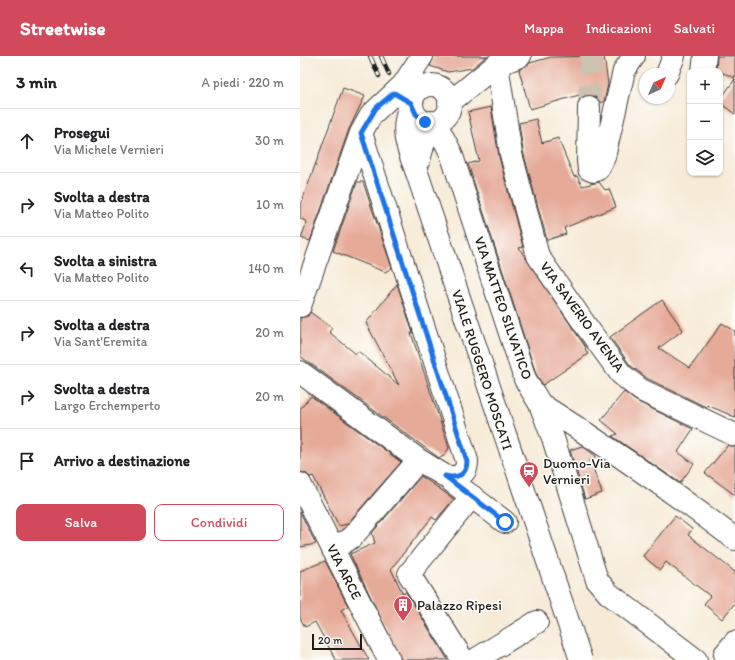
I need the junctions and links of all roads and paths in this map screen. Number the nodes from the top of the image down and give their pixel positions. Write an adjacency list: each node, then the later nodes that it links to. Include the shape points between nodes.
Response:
1 (422, 56): 11 (street)
2 (520, 56): 7 (street)
3 (634, 56): 12 (street, via 624,71 604,157 598,169 594,171 589,169 588,160)
4 (662, 56): 8 (street)
5 (674, 56): 9 (street)
6 (705, 56): 10 (street)
7 (502, 61): 13 (street); 20 (street, VIA SAVERIO AVENIA, via 511,154 538,256 621,374 641,390)
8 (657, 68)
9 (669, 68)
10 (703, 68)
11 (408, 91): 13 (street, via 434,85); 13 (street, via 412,109 420,119); 14 (street, via 376,108); 15 (street, VIALE RUGGERO MOSCATI, via 404,125 406,144)
12 (589, 107)
13 (441, 110): 15 (street); 18 (street, VIA MATTEO SILVATICO, via 451,153 523,371 532,393)
14 (361, 133): 16 (street); 23 (street, via 467,461 466,468 461,474 452,478)
15 (416, 170): 34 (street, VIALE RUGGERO MOSCATI, bridge)
16 (300, 306)
17 (300, 372): 23 (street, via 419,460)
18 (540, 404): 19 (street); 21 (street, VIA MATTEO SILVATICO)
19 (581, 430): 21 (street, via 565,440); 27 (street)
20 (735, 435)
21 (556, 451): 35 (street, VIA MATTEO SILVATICO, via 595,576 608,593)
22 (411, 469): 28 (street, via 352,537)
23 (445, 476): 25 (street)
24 (300, 484): 28 (street, VIA ARCE)
25 (472, 496): 26 (street); 32 (street, via 409,574)
26 (505, 522)
27 (735, 539)
28 (333, 550): 31 (street, VIA ARCE)
29 (537, 622): 33 (street)
30 (735, 642): 36 (street, via 725,654)
31 (389, 660)
32 (463, 660)
33 (476, 660)
34 (581, 660)
35 (696, 660)
36 (733, 660)

